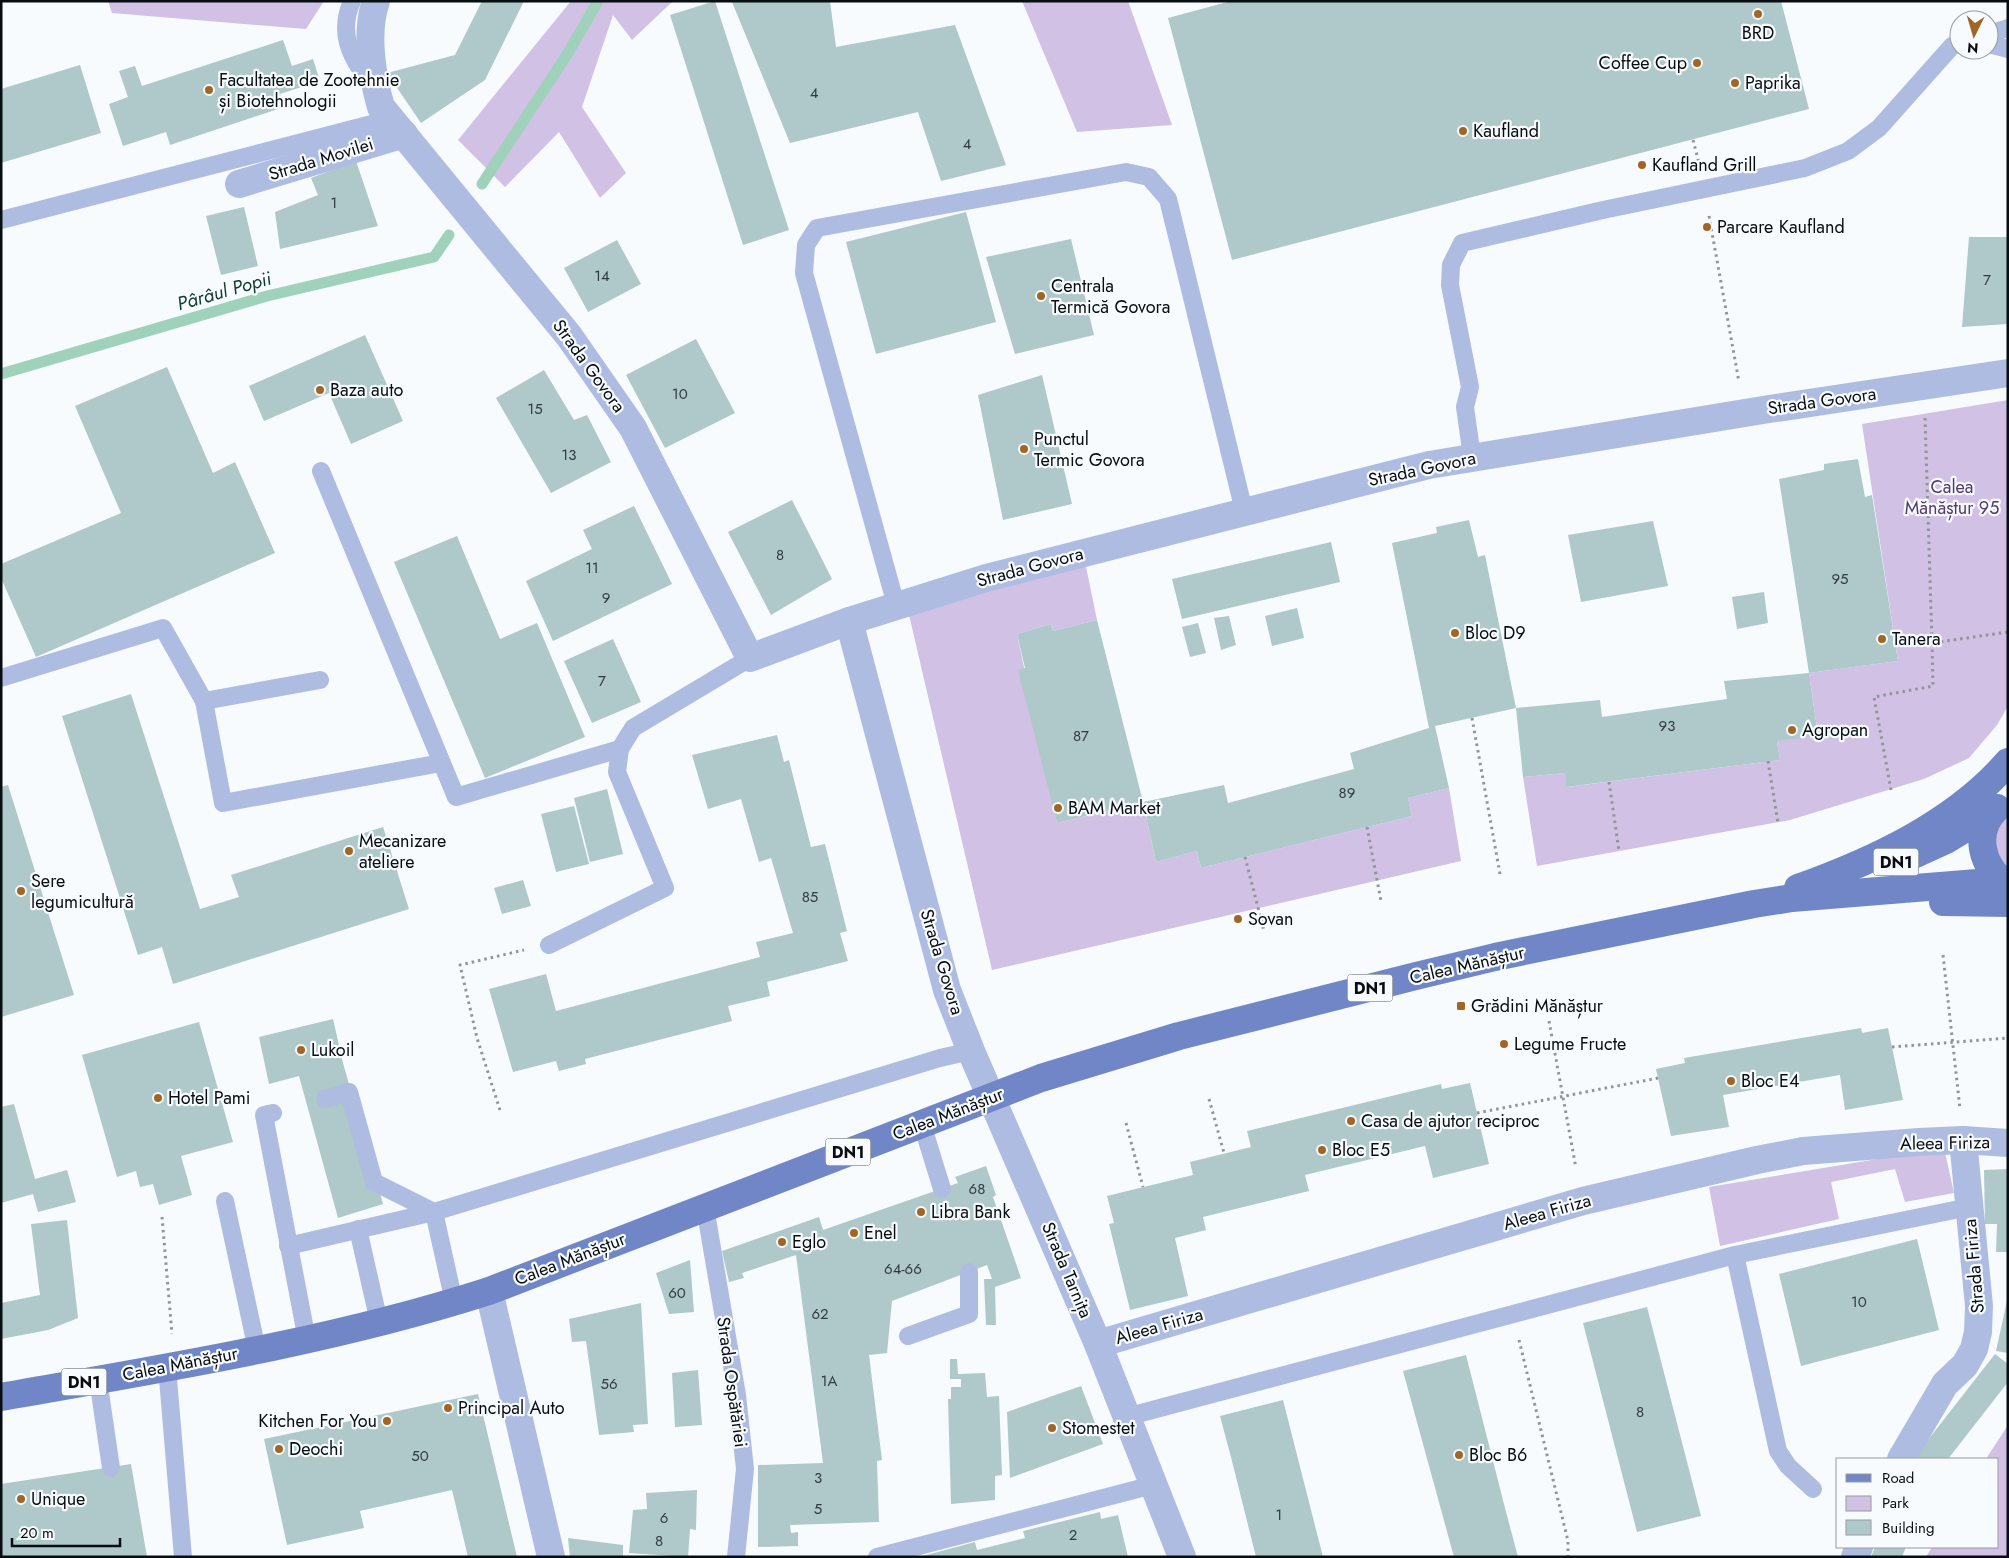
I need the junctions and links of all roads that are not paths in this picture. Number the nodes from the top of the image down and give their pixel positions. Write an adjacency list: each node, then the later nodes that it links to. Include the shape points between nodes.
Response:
1 (352, 1): 4 (lane, via 348,10 346,44 362,72)
2 (376, 1): 4 (street, Strada Govora, via 371,33)
3 (1949, 49): 9 (lane, via 1879,128 1848,151 1805,168 1462,244 1451,265 1450,286 1470,387 1464,407)
4 (375, 86): 5 (street, Strada Govora, via 380,107)
5 (397, 127): 6 (street, Strada Movilei); 7 (lane); 14 (street, Strada Govora, via 569,336 633,428)
6 (239, 184)
7 (1, 220)
8 (2008, 373): 9 (street, Strada Govora)
9 (1472, 457): 11 (street, Strada Govora)
10 (321, 471): 20 (lane)
11 (1244, 511): 12 (street, Strada Govora, via 1012,570); 12 (lane, via 1168,198 1148,177 1126,172 818,228 806,245 804,273)
12 (896, 605): 13 (street, Strada Govora)
13 (849, 621): 14 (street, Strada Govora); 26 (street, Strada Govora, via 948,990)
14 (750, 658): 18 (lane, via 633,728)
15 (1, 678): 17 (lane, via 163,628)
16 (320, 680): 17 (lane)
17 (204, 701): 20 (lane, via 223,803)
18 (620, 749): 20 (lane, via 456,796); 25 (lane, via 617,772 665,888)
19 (2008, 762): 24 (main road, via 1954,810 1903,841 1824,878)
20 (441, 764)
21 (2001, 805): 22 (main road, Calea Mănăștur / DN1, via 1984,827 1982,844 1986,862); 23 (main road, Calea Mănăștur / DN1, via 1946,840 1907,858)
22 (2006, 890): 23 (main road, Calea Mănăștur / DN1); 24 (main road, via 1914,901)
23 (1792, 898): 24 (main road, Calea Mănăștur / DN1)
24 (1754, 904): 27 (main road, Calea Mănăștur / DN1, via 1495,957 1387,983 1179,1036 1041,1078)
25 (549, 945)
26 (971, 1051): 27 (street, Strada Govora); 37 (lane)
27 (992, 1097): 30 (main road, Calea Mănăștur / DN1); 47 (street, Strada Tarnița)
28 (325, 1099): 37 (lane, via 349,1092 374,1182)
29 (273, 1113): 39 (lane, via 264,1116)
30 (922, 1124): 33 (lane); 35 (main road, Calea Mănăștur / DN1)
31 (1963, 1140): 32 (street, Aleea Firiza); 36 (street, Strada Firiza); 47 (street, Aleea Firiza, via 1802,1151 1583,1201)
32 (2008, 1143)
33 (942, 1189)
34 (225, 1201): 48 (lane)
35 (705, 1207): 42 (main road, Calea Mănăștur / DN1); 59 (lane, Strada Ospătăriei, via 737,1395 745,1469)
36 (1969, 1207): 40 (lane); 53 (street, Strada Firiza, via 1979,1306 1974,1349 1965,1365 1945,1384)
37 (434, 1212): 38 (lane); 43 (lane)
38 (358, 1229): 39 (lane); 44 (lane)
39 (288, 1246): 46 (lane)
40 (1735, 1255): 52 (lane); 56 (lane, via 1778,1451 1788,1466)
41 (969, 1272): 45 (lane, via 969,1314)
42 (489, 1291): 43 (main road, Calea Mănăștur / DN1); 58 (street)
43 (454, 1302): 44 (main road, Calea Mănăștur / DN1)
44 (379, 1322): 46 (main road, Calea Mănăștur / DN1)
45 (908, 1336)
46 (307, 1340): 48 (main road, Calea Mănăștur / DN1)
47 (1098, 1344): 52 (street, Strada Tarnița)
48 (257, 1350): 49 (main road, Calea Mănăștur / DN1)
49 (168, 1367): 50 (main road, Calea Mănăștur / DN1); 57 (lane)
50 (98, 1379): 51 (main road, Calea Mănăștur / DN1); 54 (lane)
51 (1, 1397)
52 (1126, 1417): 55 (street, Strada Tarnița)
53 (1902, 1458)
54 (110, 1468)
55 (1153, 1485): 60 (lane); 61 (street, Strada Tarnița)
56 (1813, 1489)
57 (183, 1557)
58 (551, 1557)
59 (736, 1557)
60 (877, 1557)
61 (1182, 1557)

